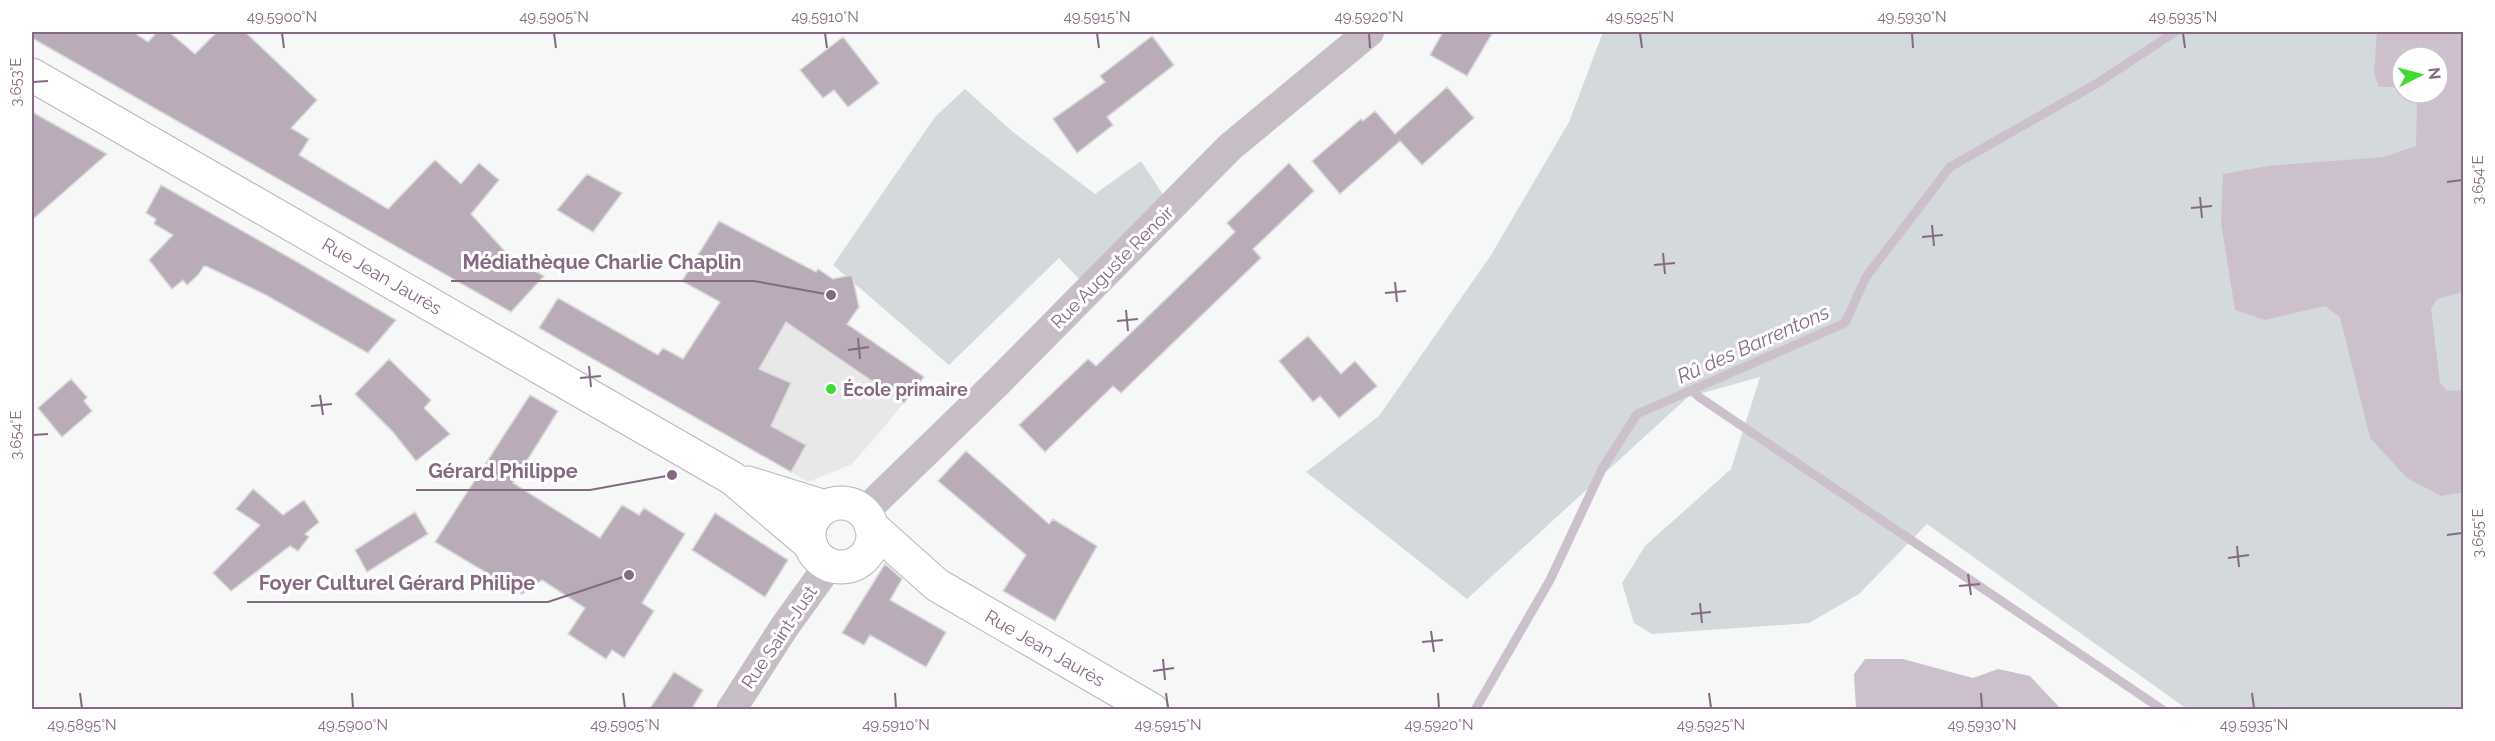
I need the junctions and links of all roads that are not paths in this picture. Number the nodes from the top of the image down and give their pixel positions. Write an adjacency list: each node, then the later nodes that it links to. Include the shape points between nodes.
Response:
1 (1370, 32): 5 (street, Rue Auguste Renoir, via 1230,147)
2 (32, 75): 3 (main road, Rue Jean Jaurès)
3 (732, 478): 4 (main road); 6 (main road)
4 (825, 507): 5 (main road, via 845,504); 6 (main road, via 811,524 809,534)
5 (867, 520): 7 (main road, via 871,544); 8 (main road)
6 (820, 555): 7 (main road, via 846,567); 9 (street, Rue Saint-Just, via 785,626)
7 (861, 559): 8 (main road)
8 (937, 585): 10 (main road, Rue Jean Jaurès)
9 (731, 710)
10 (1152, 710)

